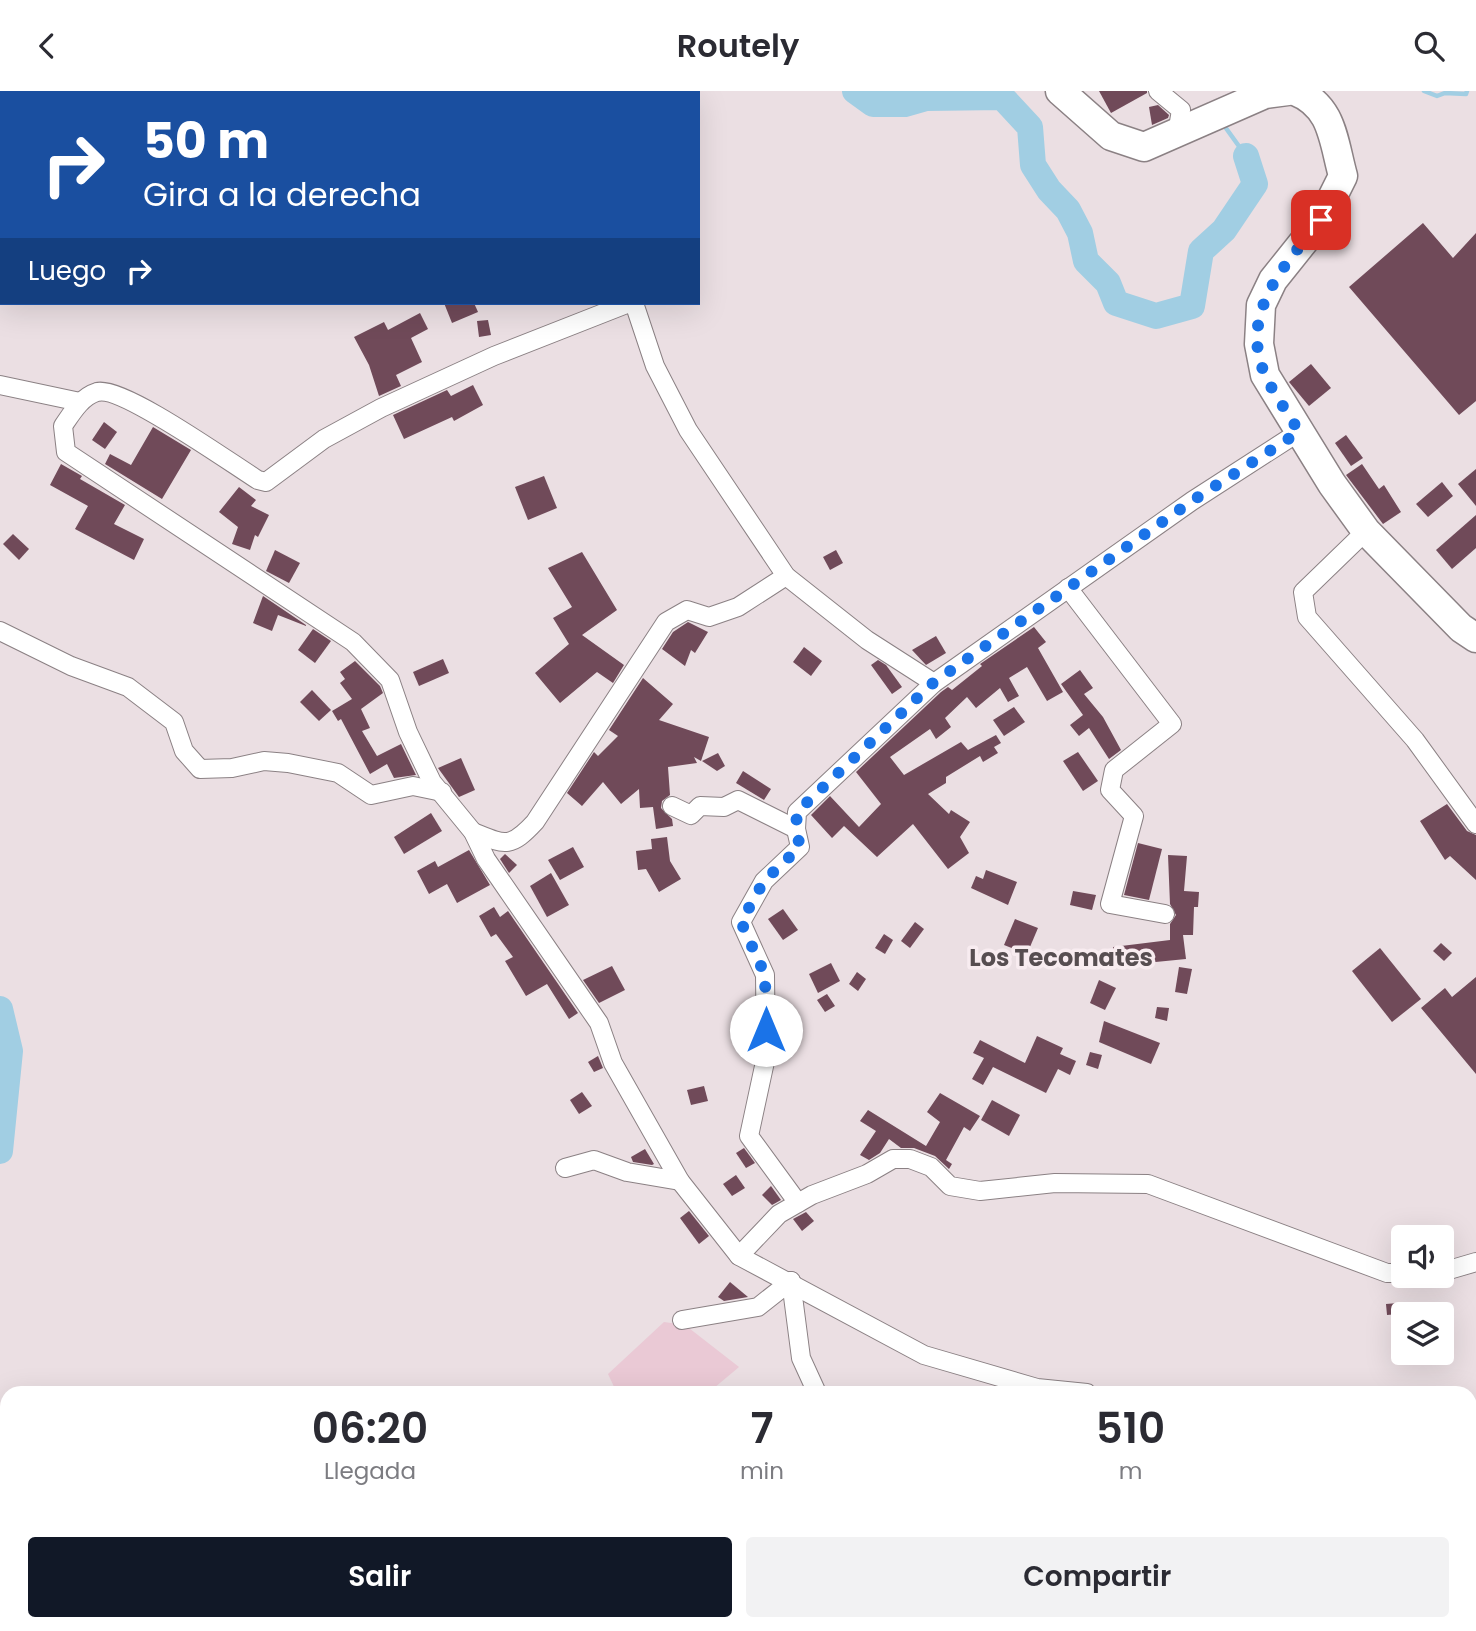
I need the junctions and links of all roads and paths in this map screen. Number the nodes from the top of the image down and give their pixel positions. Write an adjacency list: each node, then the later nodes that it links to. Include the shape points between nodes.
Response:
1 (1060, 91): 5 (main road, via 1111,136 1144,147)
2 (1158, 91): 5 (street, via 1181,110)
3 (1295, 91): 10 (main road, via 1313,98 1327,117 1343,176 1321,220 1273,280 1261,305 1259,344 1265,375)
4 (1276, 93): 5 (main road)
5 (1186, 130)
6 (626, 305): 9 (street, via 494,356 382,408 324,439 266,482 131,399 106,391)
7 (632, 305): 12 (street, via 655,366 688,430)
8 (0, 385): 9 (street)
9 (80, 402): 17 (street, via 63,426 66,452 353,642 390,680 408,732 432,782)
10 (1299, 432): 11 (main road); 13 (street)
11 (1366, 531): 15 (main road); 19 (street, via 1303,592 1307,617 1415,740)
12 (786, 576): 16 (street, via 867,640); 21 (street, via 738,607 709,617 687,610 666,622 535,822 517,841 503,844)
13 (1068, 589): 16 (street); 22 (street, via 1172,724 1114,770 1110,790 1134,816 1110,904)
14 (0, 631): 17 (street, via 71,666 128,687 174,722 184,751 200,769 264,761 338,773 371,795 413,786)
15 (1476, 638)
16 (933, 683): 20 (street, via 797,812)
17 (442, 792): 21 (street)
18 (672, 806): 20 (street, via 691,815 700,806 724,807 738,800)
19 (1476, 824)
20 (796, 829): 25 (street, via 800,847 764,881 741,922 765,975 766,1057 749,1136)
21 (473, 832): 24 (street, via 486,859 599,1023 613,1063)
22 (1165, 914)
23 (565, 1168): 24 (street, via 594,1160 627,1172)
24 (680, 1181): 26 (street)
25 (798, 1203): 26 (street, via 779,1214); 29 (street, via 893,1159 910,1159 931,1167 950,1186 980,1191 1055,1183 1148,1184)
26 (739, 1256): 30 (street)
27 (1476, 1262): 28 (street)
28 (1454, 1268)
29 (1391, 1273)
30 (791, 1281): 31 (street, via 758,1307); 32 (street, via 801,1358); 33 (street, via 924,1356)
31 (682, 1319)
32 (814, 1386)
33 (1030, 1386)

